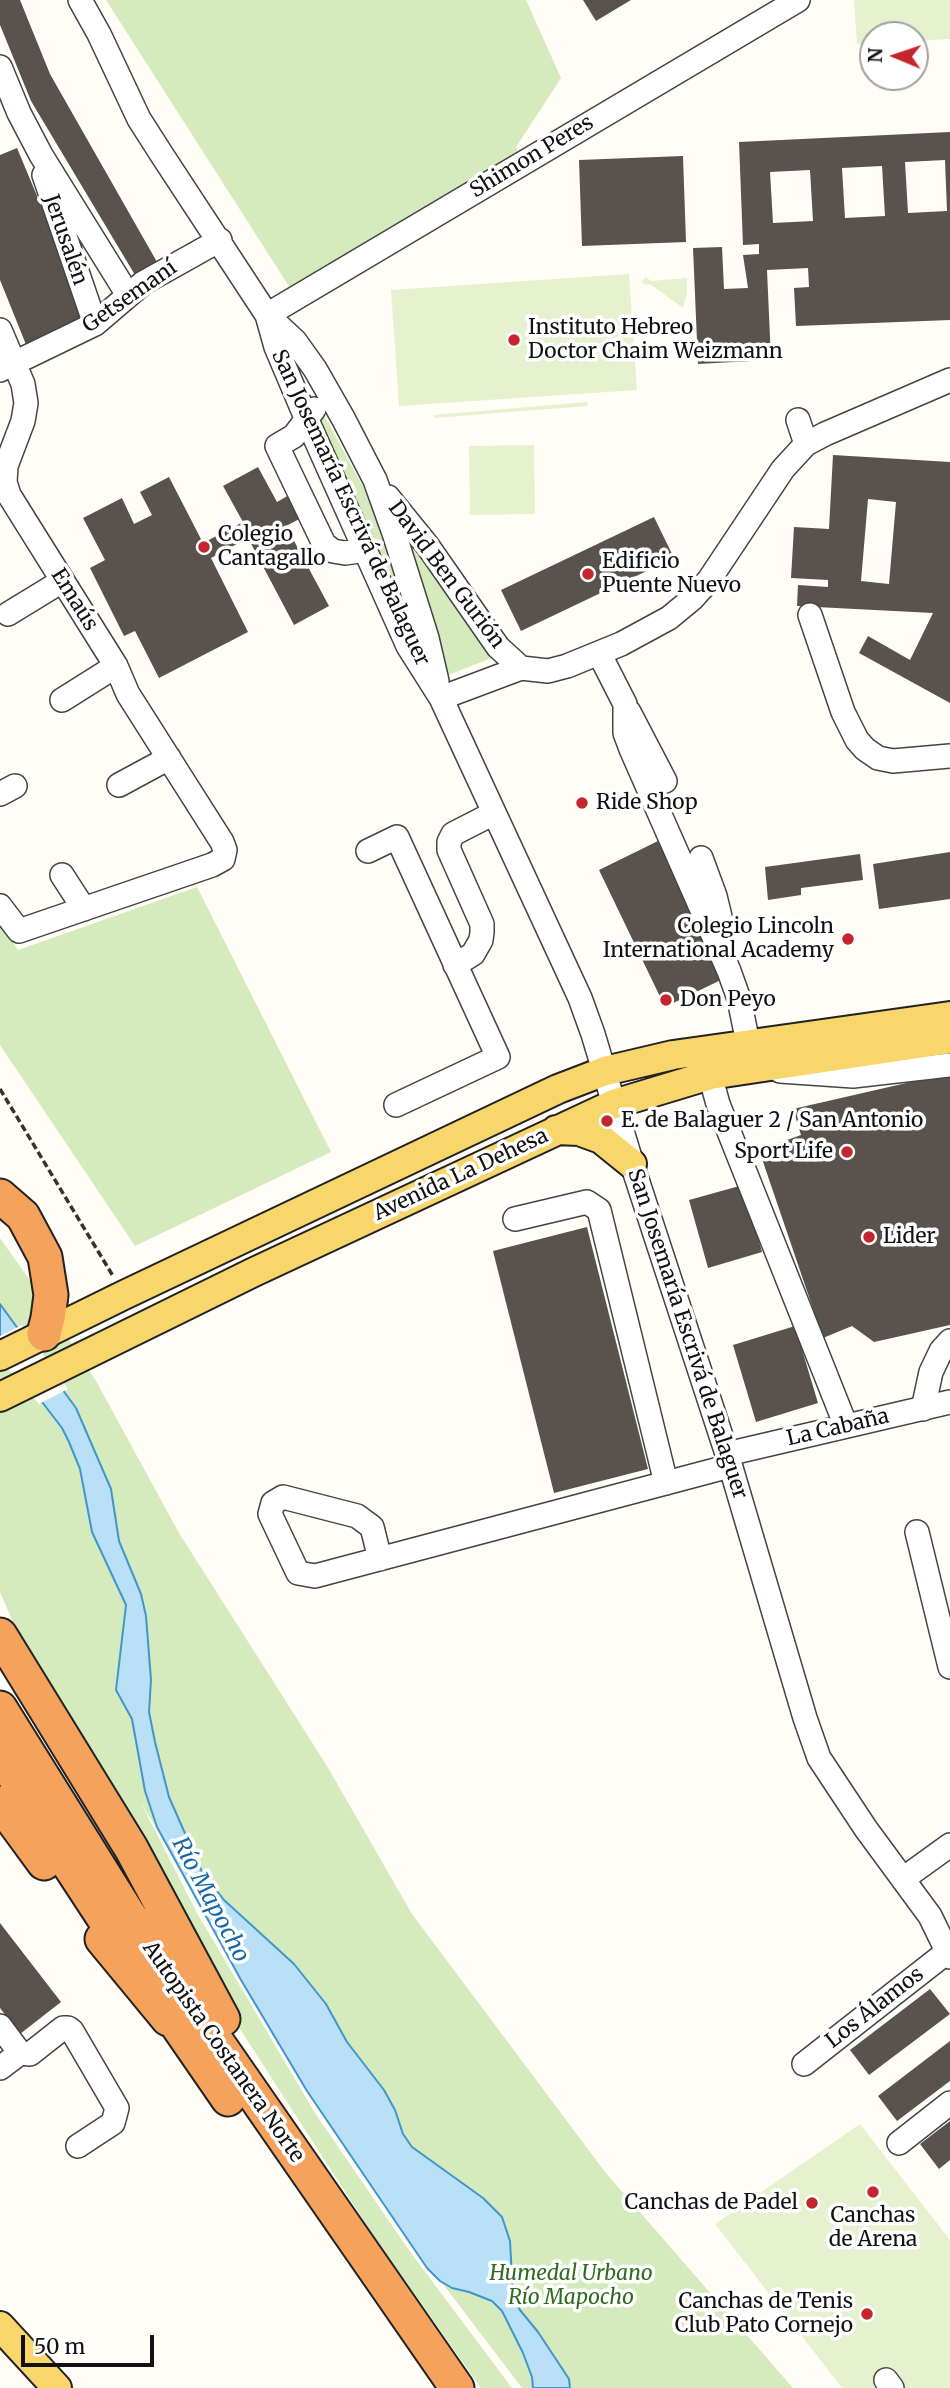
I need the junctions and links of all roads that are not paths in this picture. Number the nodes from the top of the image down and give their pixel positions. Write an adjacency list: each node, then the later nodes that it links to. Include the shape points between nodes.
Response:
1 (80, 0): 5 (street, San Josemaría Escrivá de Balaguer, via 139,119)
2 (798, 0): 7 (street, Shimon Peres)
3 (0, 67): 4 (street, Jerusalén)
4 (41, 155): 6 (street, Jerusalén); 8 (street, Jerusalén, via 46,184)
5 (220, 240): 6 (street, Getsemaní); 7 (street, San Josemaría Escrivá de Balaguer)
6 (128, 295): 8 (street, Getsemaní)
7 (267, 315): 12 (street, San Josemaría Escrivá de Balaguer, via 295,341); 13 (street, San Josemaría Escrivá de Balaguer)
8 (95, 324): 10 (street, Getsemaní)
9 (0, 330): 10 (street, Emaús)
10 (7, 367): 17 (street, Emaús, via 23,384 26,403 6,466)
11 (950, 380): 15 (street, David Ben Gurión)
12 (344, 418): 13 (street, via 318,406); 16 (street, San Josemaría Escrivá de Balaguer)
13 (307, 420): 18 (street, San Josemaría Escrivá de Balaguer); 18 (street, via 294,436 277,446 324,544 345,553)
14 (799, 420): 15 (street)
15 (806, 444): 22 (street, David Ben Gurión, via 791,458 692,599 669,618)
16 (375, 480): 24 (street, David Ben Gurión, via 498,647); 25 (street, San Josemaría Escrivá de Balaguer, via 427,638)
17 (4, 497): 19 (street, Emaús)
18 (366, 550): 25 (street, San Josemaría Escrivá de Balaguer, via 408,646)
19 (62, 581): 20 (street); 23 (street, Emaús)
20 (8, 614)
21 (810, 615): 28 (street, via 843,712 865,749 893,761)
22 (599, 653): 24 (street, David Ben Gurión, via 548,671); 27 (street)
23 (116, 666): 26 (street); 29 (street, Emaús)
24 (521, 668): 25 (street, David Ben Gurión)
25 (441, 698): 32 (street, San Josemaría Escrivá de Balaguer)
26 (62, 700)
27 (625, 704): 30 (street); 39 (street, via 625,733 631,749)
28 (950, 756)
29 (169, 758): 31 (street); 37 (street, Emaús, via 222,842 224,856 212,865)
30 (665, 781)
31 (120, 786)
32 (494, 813): 38 (street, via 453,834 449,842 482,924 481,940 473,954); 44 (street, San Josemaría Escrivá de Balaguer, via 580,998)
33 (368, 851): 38 (street, via 397,837)
34 (701, 858): 39 (street, via 723,925)
35 (62, 875): 37 (street)
36 (0, 906): 37 (street, via 19,930)
37 (84, 909)
38 (456, 965): 47 (street, via 498,1057)
39 (729, 971): 42 (street, via 739,999)
40 (950, 1016): 42 (main road, Avenida La Dehesa)
41 (950, 1039): 42 (main road, Avenida La Dehesa)
42 (748, 1056): 43 (street, via 853,1076); 44 (main road, Avenida La Dehesa, via 654,1058); 45 (main road, Avenida La Dehesa)
43 (950, 1065)
44 (605, 1071): 46 (street, San Josemaría Escrivá de Balaguer); 52 (main road, Avenida La Dehesa)
45 (710, 1075): 46 (main road, Avenida La Dehesa); 58 (street)
46 (614, 1104): 48 (main road, Avenida La Dehesa); 49 (street, San Josemaría Escrivá de Balaguer)
47 (396, 1105)
48 (556, 1130): 49 (main road, via 579,1131 601,1139); 55 (main road, Avenida La Dehesa)
49 (632, 1164): 59 (street, San Josemaría Escrivá de Balaguer)
50 (8, 1203): 52 (highway, via 29,1225 45,1257 51,1295)
51 (516, 1219): 60 (street, via 587,1202 599,1210)
52 (44, 1334): 54 (main road, Avenida La Dehesa)
53 (950, 1341): 57 (street, via 931,1372)
54 (0, 1356)
55 (0, 1397)
56 (950, 1402): 57 (street, La Cabaña)
57 (923, 1409): 58 (street, La Cabaña)
58 (846, 1426): 59 (street, La Cabaña)
59 (729, 1460): 60 (street, La Cabaña); 70 (street, San Josemaría Escrivá de Balaguer, via 820,1758)
60 (666, 1483): 62 (street, La Cabaña)
61 (918, 1532): 63 (street)
62 (380, 1559): 62 (street, La Cabaña, via 315,1576 298,1573 270,1514 273,1503 283,1497 357,1516 372,1527)
63 (939, 1574): 65 (street)
64 (0, 1635): 80 (highway, via 131,1848)
65 (950, 1667)
66 (0, 1708): 80 (highway, Autopista Costanera Norte, via 129,1915)
67 (0, 1753): 73 (highway, Autopista Costanera Norte)
68 (0, 1802): 73 (highway, via 88,1921)
69 (950, 1845): 70 (street)
70 (903, 1879): 71 (street, San Josemaría Escrivá de Balaguer, via 930,1916)
71 (948, 1955): 75 (street, Los Álamos)
72 (0, 2026): 74 (street)
73 (189, 2044): 83 (highway, Autopista Costanera Norte)
74 (20, 2053): 76 (street); 79 (street, via 30,2054 63,2028 72,2031 117,2108 113,2123)
75 (804, 2064)
76 (0, 2068)
77 (950, 2103): 78 (street)
78 (899, 2143)
79 (78, 2146)
80 (299, 2160): 84 (highway, Autopista Costanera Norte)
81 (0, 2326): 82 (main road)
82 (57, 2388)
83 (429, 2388)
84 (457, 2388)

